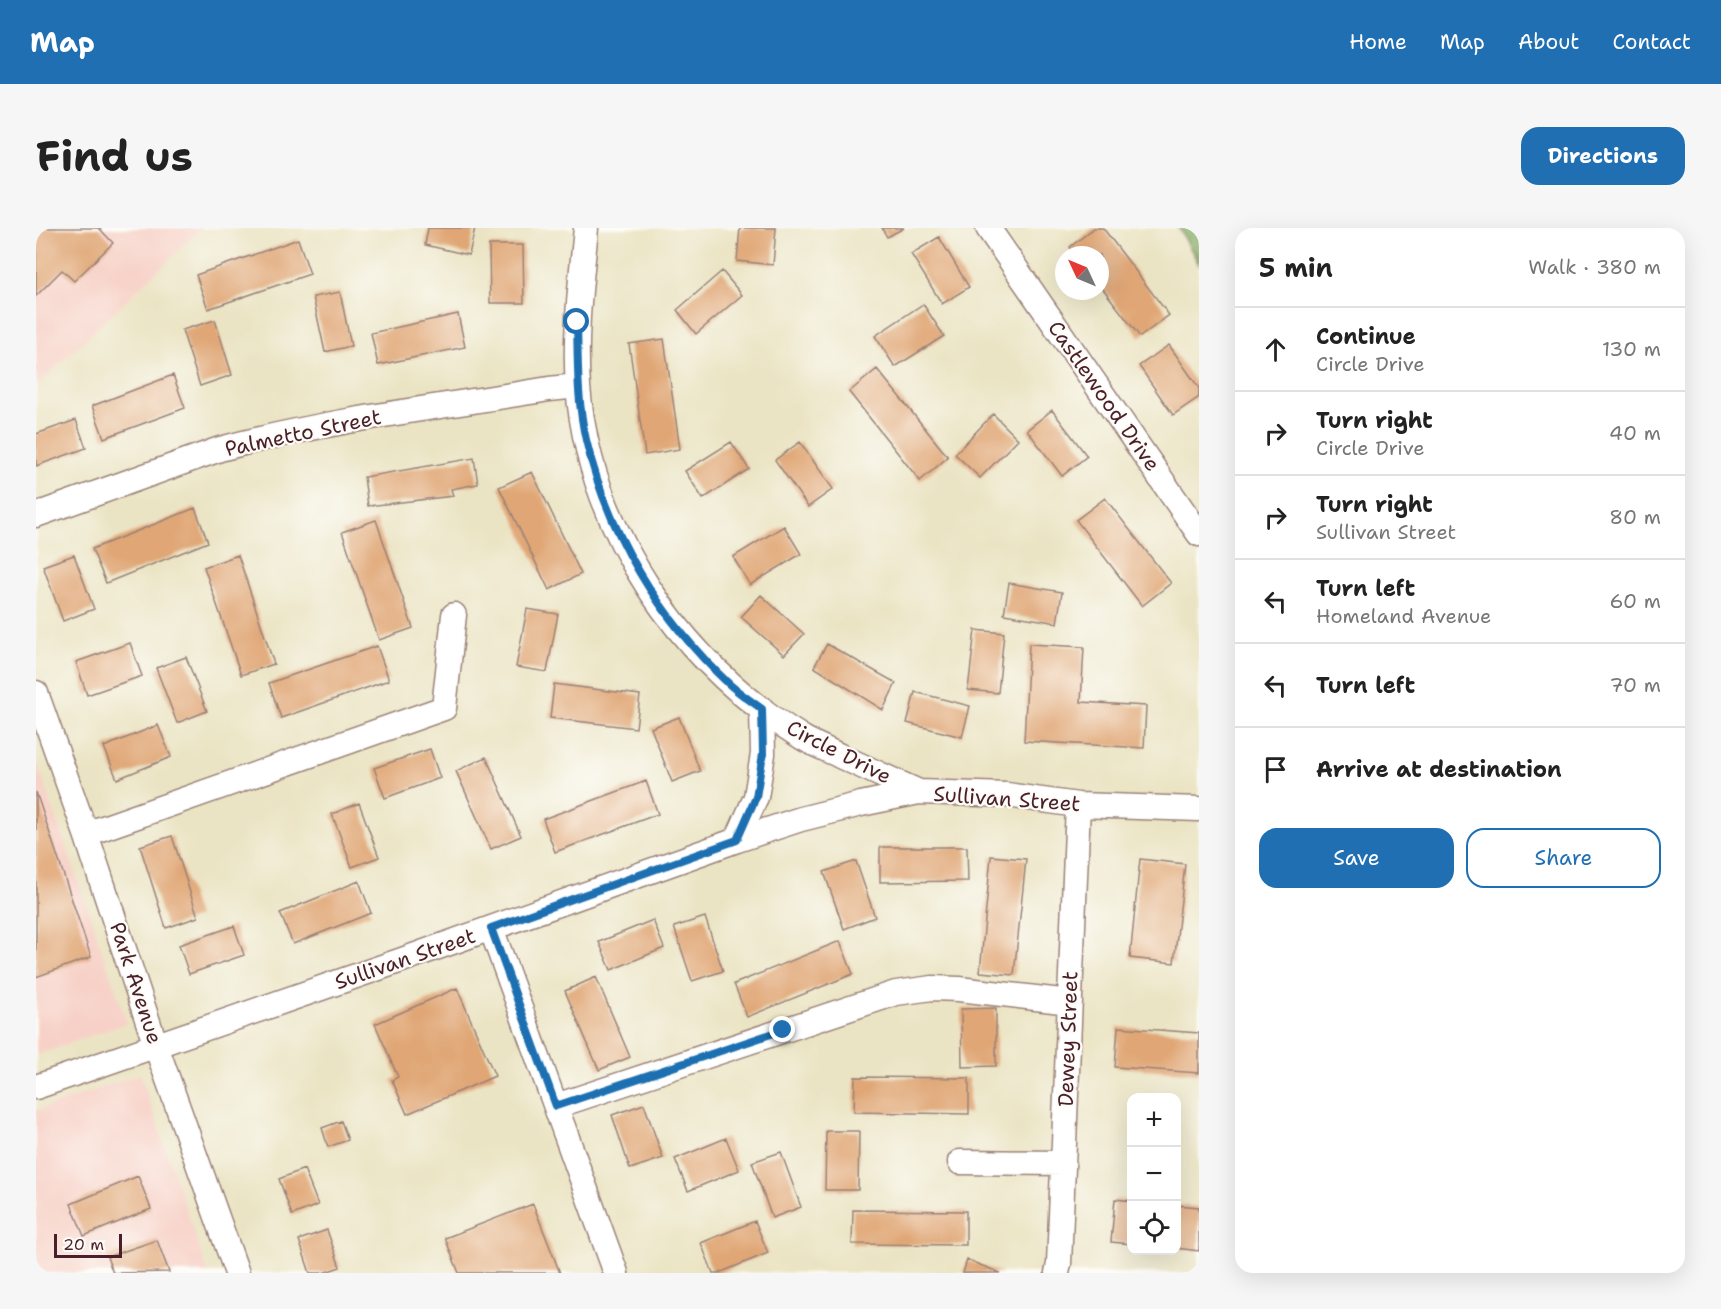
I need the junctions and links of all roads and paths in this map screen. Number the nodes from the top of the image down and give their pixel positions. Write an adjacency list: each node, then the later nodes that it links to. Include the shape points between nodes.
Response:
1 (586, 228): 3 (street, Circle Drive, via 577,322)
2 (988, 228): 5 (street, Castlewood Drive)
3 (578, 386): 4 (street, Palmetto Street, via 339,423 242,443); 8 (street, Circle Drive, via 585,439 599,485 636,568 662,609 694,648 731,686)
4 (36, 515)
5 (1199, 534)
6 (454, 615): 12 (street, via 444,708)
7 (36, 693): 12 (street, Park Avenue)
8 (762, 709): 9 (street, Circle Drive, via 804,739); 13 (street, Circle Drive, via 763,754 756,797)
9 (919, 792): 10 (street, Sullivan Street, via 1007,795); 13 (street, Sullivan Street, via 801,819)
10 (1078, 805): 11 (street, Sullivan Street); 15 (street, Dewey Street)
11 (1199, 809)
12 (86, 834): 16 (street, Park Avenue)
13 (737, 840): 14 (street, Sullivan Street)
14 (491, 928): 16 (street, Sullivan Street); 18 (street)
15 (1070, 1002): 18 (street, via 959,989 896,993); 20 (street, Dewey Street)
16 (156, 1046): 17 (street, Sullivan Street); 21 (street, Park Avenue)
17 (36, 1088)
18 (556, 1106): 22 (street)
19 (960, 1161): 20 (street)
20 (1063, 1163): 23 (street, Dewey Street)
21 (237, 1273)
22 (616, 1273)
23 (1057, 1273)

